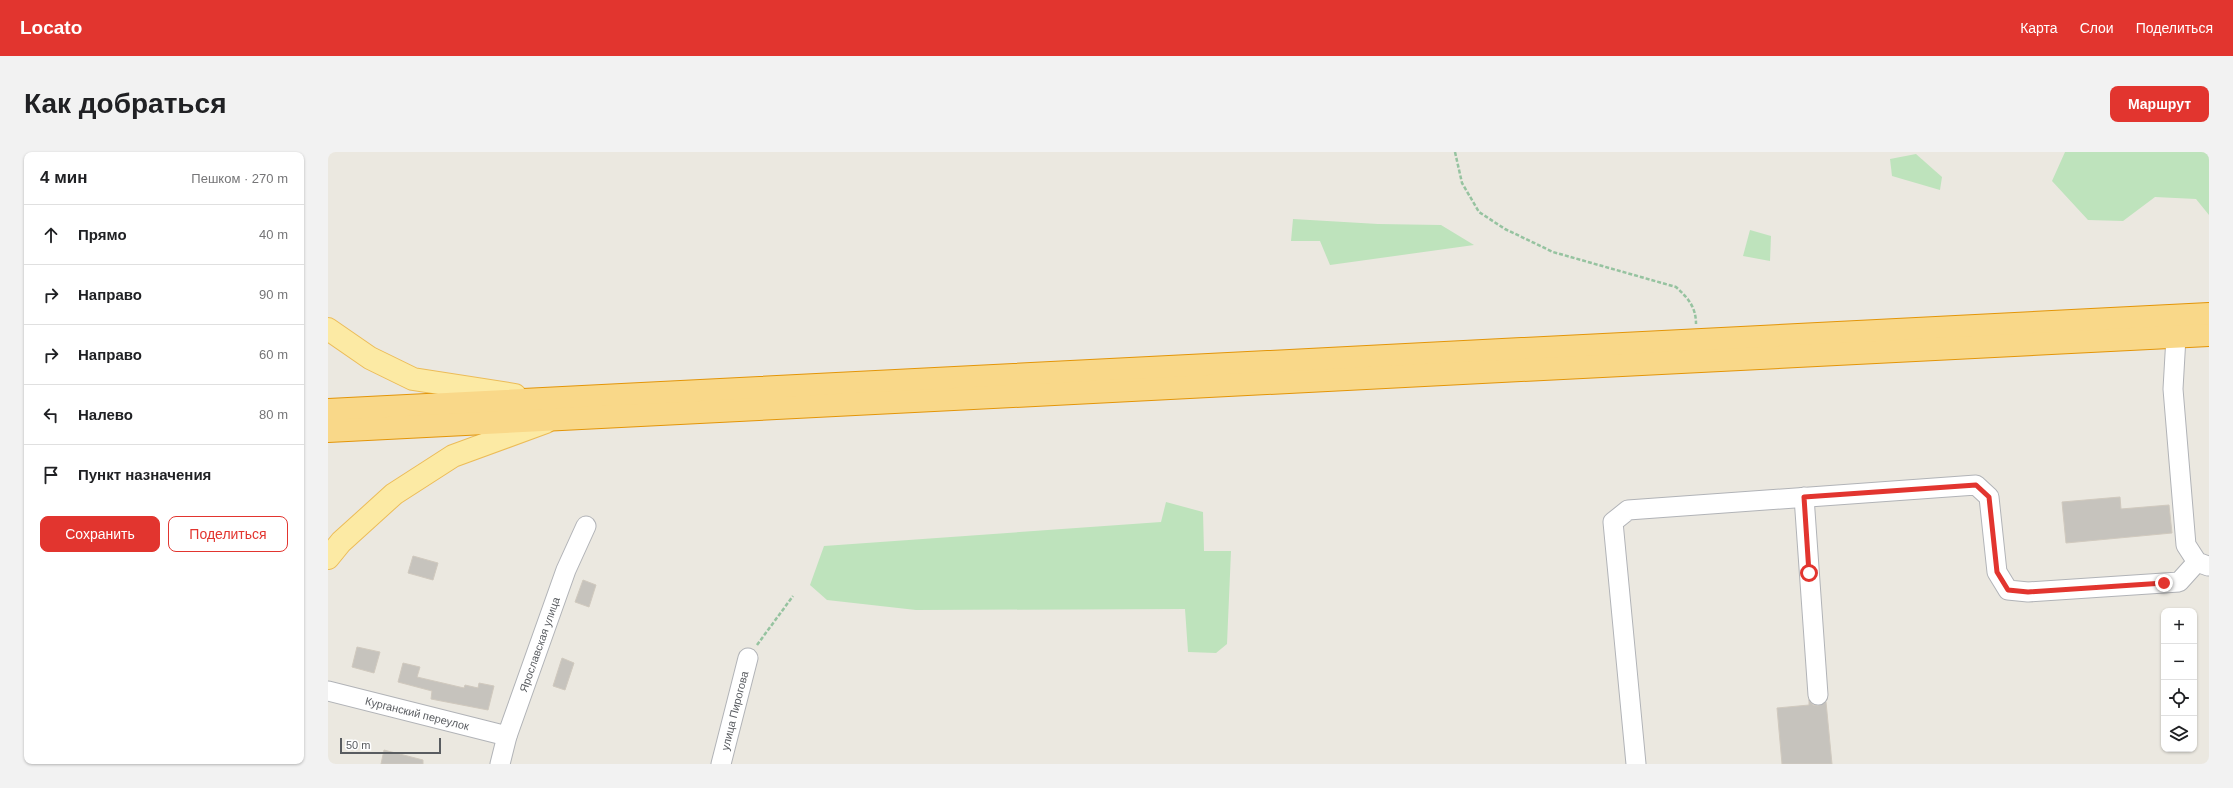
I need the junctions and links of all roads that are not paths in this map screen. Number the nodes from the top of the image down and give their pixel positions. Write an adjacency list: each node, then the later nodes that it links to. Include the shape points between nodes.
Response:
1 (2209, 314): 5 (highway)
2 (328, 329): 5 (main road, via 370,358 413,379)
3 (2209, 335): 4 (highway)
4 (2176, 337): 7 (highway); 12 (street, via 2173,389 2186,545)
5 (536, 399): 6 (highway)
6 (328, 410)
7 (552, 420): 8 (highway); 11 (main road, via 453,456 394,494 341,542)
8 (328, 431)
9 (1804, 497): 12 (street, via 1976,485 1989,497 1997,572 2008,590 2028,592 2179,582); 15 (street); 19 (street, via 1628,510 1613,522)
10 (586, 526): 16 (street, Ярославская улица, via 566,570)
11 (328, 558)
12 (2203, 564)
13 (748, 658): 18 (street, улица Пирогова)
14 (328, 691): 16 (street, Курганский переулок)
15 (1818, 695)
16 (507, 736): 17 (street, Ярославская улица)
17 (500, 764)
18 (721, 764)
19 (1636, 764)

